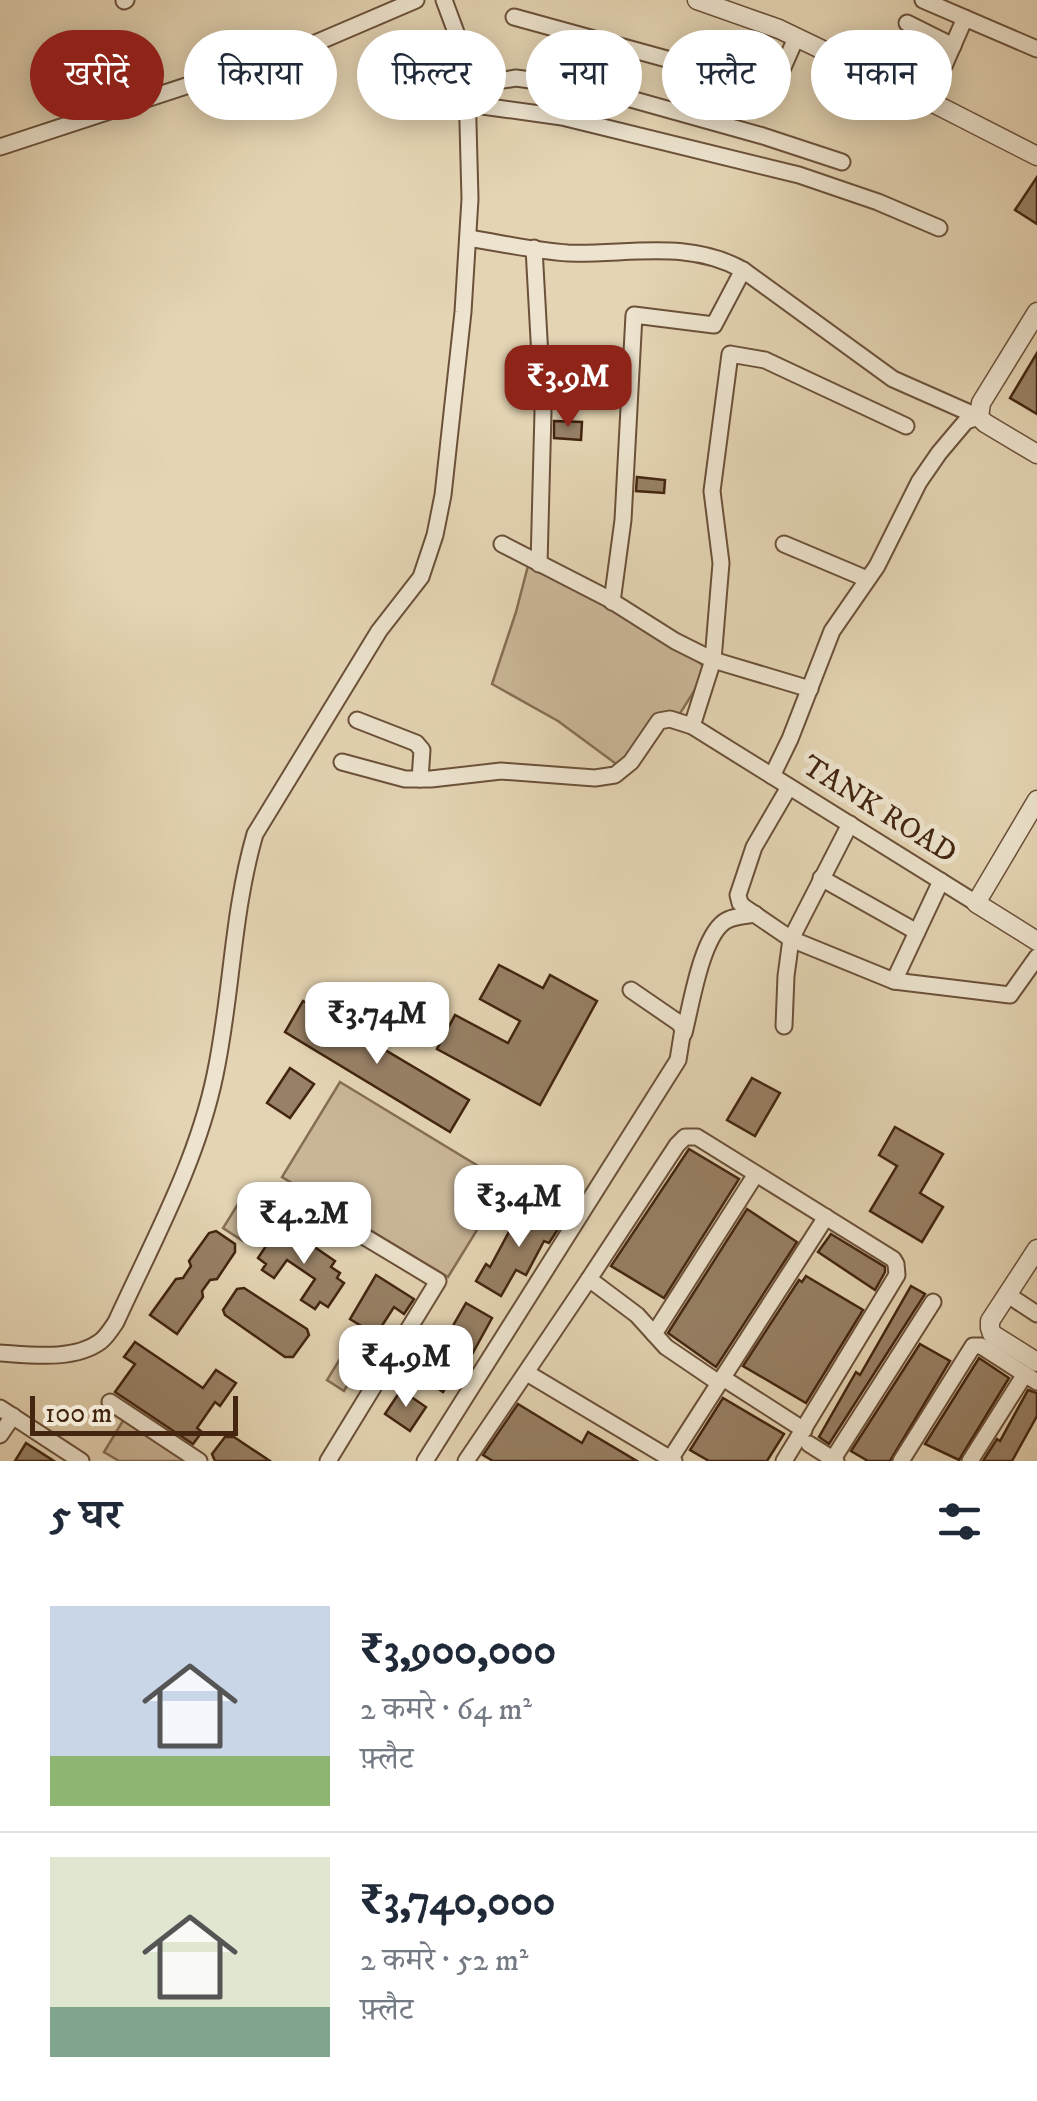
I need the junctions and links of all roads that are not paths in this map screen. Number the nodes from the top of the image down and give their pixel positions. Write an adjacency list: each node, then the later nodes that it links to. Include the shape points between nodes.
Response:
1 (416, 0): 16 (street, via 311,45)
2 (444, 0): 9 (street)
3 (697, 0): 5 (street)
4 (923, 0): 7 (street)
5 (732, 5): 10 (street)
6 (514, 17): 10 (street, via 765,86 777,81)
7 (965, 18): 11 (street); 12 (street)
8 (907, 23): 11 (street)
9 (456, 30)
10 (796, 38): 17 (street)
11 (953, 46)
12 (1037, 48)
13 (506, 80): 18 (street, via 594,89)
14 (506, 109): 19 (street, via 799,175)
15 (469, 120): 20 (street)
16 (0, 147)
17 (1037, 156)
18 (842, 162)
19 (940, 228)
20 (468, 238): 21 (street); 63 (street, via 444,495 428,558 256,834 216,1074 190,1160 103,1340 82,1351)
21 (534, 248): 22 (street, via 672,250); 29 (street, via 543,412)
22 (744, 270): 24 (street, via 893,379); 31 (street, via 714,325 634,314)
23 (1037, 312): 24 (street, via 981,403)
24 (979, 417): 26 (street); 30 (street, via 966,421 939,453)
25 (906, 426): 32 (street, via 765,360 730,354 712,491 721,563)
26 (1037, 454)
27 (502, 544): 29 (street)
28 (784, 544): 30 (street)
29 (539, 564): 31 (street)
30 (867, 579): 33 (street, via 832,631)
31 (612, 602): 32 (street)
32 (713, 660): 33 (street); 35 (street)
33 (810, 688): 37 (street)
34 (357, 720): 38 (street, via 416,743 422,750)
35 (692, 726): 37 (street, TANK ROAD); 38 (street, via 659,721 630,762 595,778 501,771)
36 (342, 762): 38 (street)
37 (772, 776): 39 (street, TANK ROAD)
38 (420, 779)
39 (789, 786): 41 (street, TANK ROAD); 45 (street, via 754,847 738,895)
40 (1037, 800): 44 (street)
41 (850, 824): 42 (street); 43 (street, TANK ROAD)
42 (822, 878): 46 (street); 47 (street)
43 (941, 881): 44 (street, TANK ROAD); 46 (street)
44 (976, 903): 48 (street, TANK ROAD)
45 (755, 914): 47 (street); 53 (street, via 718,929 698,973)
46 (917, 932): 50 (street)
47 (792, 939): 50 (street); 52 (street)
48 (1037, 940)
49 (1037, 957): 50 (street, via 1010,995)
50 (894, 982)
51 (631, 990): 53 (street, via 676,1018)
52 (784, 1026)
53 (682, 1042): 76 (street, via 678,1060)
54 (756, 1174): 56 (street); 58 (street, via 697,1137 685,1137); 62 (street)
55 (305, 1201): 75 (street, via 438,1281)
56 (826, 1217): 66 (street); 70 (street, via 893,1259 898,1271)
57 (1037, 1249): 59 (street)
58 (589, 1279): 62 (street); 64 (street)
59 (1008, 1295): 61 (street); 65 (street, via 990,1321 992,1334)
60 (933, 1302): 72 (street)
61 (1037, 1314)
62 (654, 1334): 66 (street)
63 (0, 1353)
64 (527, 1373): 71 (street); 77 (street)
65 (1033, 1373): 79 (street, via 973,1346); 80 (street)
66 (721, 1381): 70 (street); 71 (street)
67 (110, 1402): 74 (street)
68 (6, 1412): 69 (street); 73 (street)
69 (0, 1435)
70 (807, 1437): 72 (street); 78 (street)
71 (671, 1460)
72 (835, 1460)
73 (81, 1461)
74 (199, 1461)
75 (328, 1461)
76 (425, 1461)
77 (466, 1461)
78 (784, 1461)
79 (901, 1461)
80 (970, 1461)

